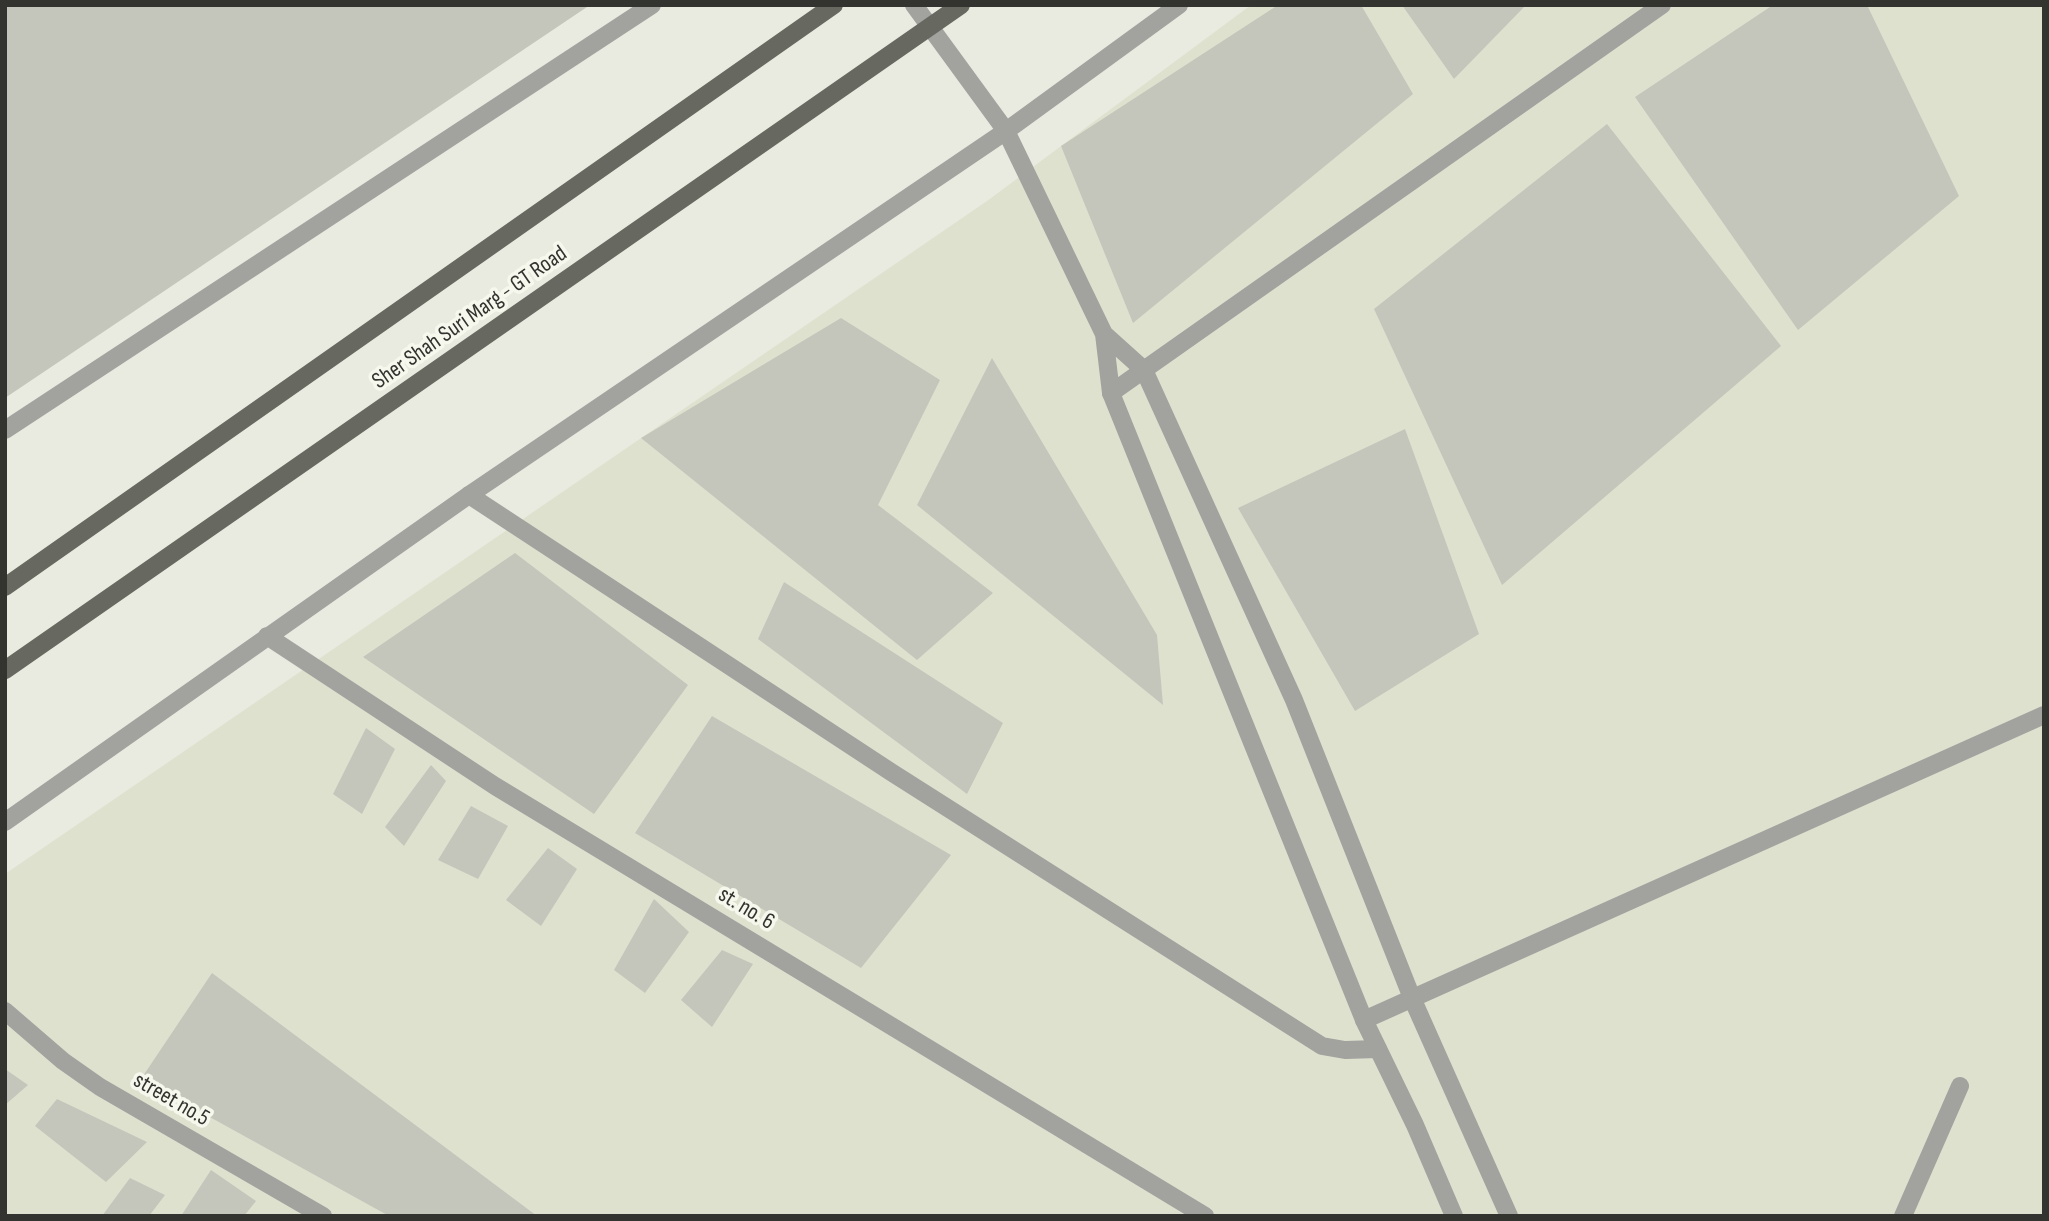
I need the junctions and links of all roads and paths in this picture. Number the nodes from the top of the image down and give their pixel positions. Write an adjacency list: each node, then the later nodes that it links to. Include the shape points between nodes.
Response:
1 (652, 5): 12 (street)
2 (834, 5): 14 (main road, Sher Shah Suri Marg - GT Road)
3 (914, 5): 7 (street)
4 (961, 5): 7 (main road, Sher Shah Suri Marg - GT Road)
5 (1179, 5): 8 (street)
6 (1662, 5): 10 (street)
7 (930, 29): 8 (street); 16 (main road, Sher Shah Suri Marg - GT Road)
8 (1006, 131): 9 (street); 13 (street)
9 (1104, 334): 10 (street); 11 (street)
10 (1144, 370): 11 (street); 19 (street, via 1294,700)
11 (1111, 393): 21 (street)
12 (5, 430)
13 (469, 495): 15 (street); 22 (street, via 891,772 1322,1046)
14 (5, 587)
15 (267, 636): 18 (street); 25 (street, st. no. 6, via 495,786)
16 (5, 670)
17 (2044, 715): 19 (street)
18 (5, 822)
19 (1412, 998): 21 (street); 27 (street)
20 (5, 1012): 24 (street, street no.5, via 100,1087)
21 (1364, 1020): 22 (street)
22 (1378, 1049): 26 (street)
23 (1960, 1086): 28 (street)
24 (323, 1216)
25 (1205, 1216)
26 (1454, 1216)
27 (1509, 1216)
28 (1903, 1216)

